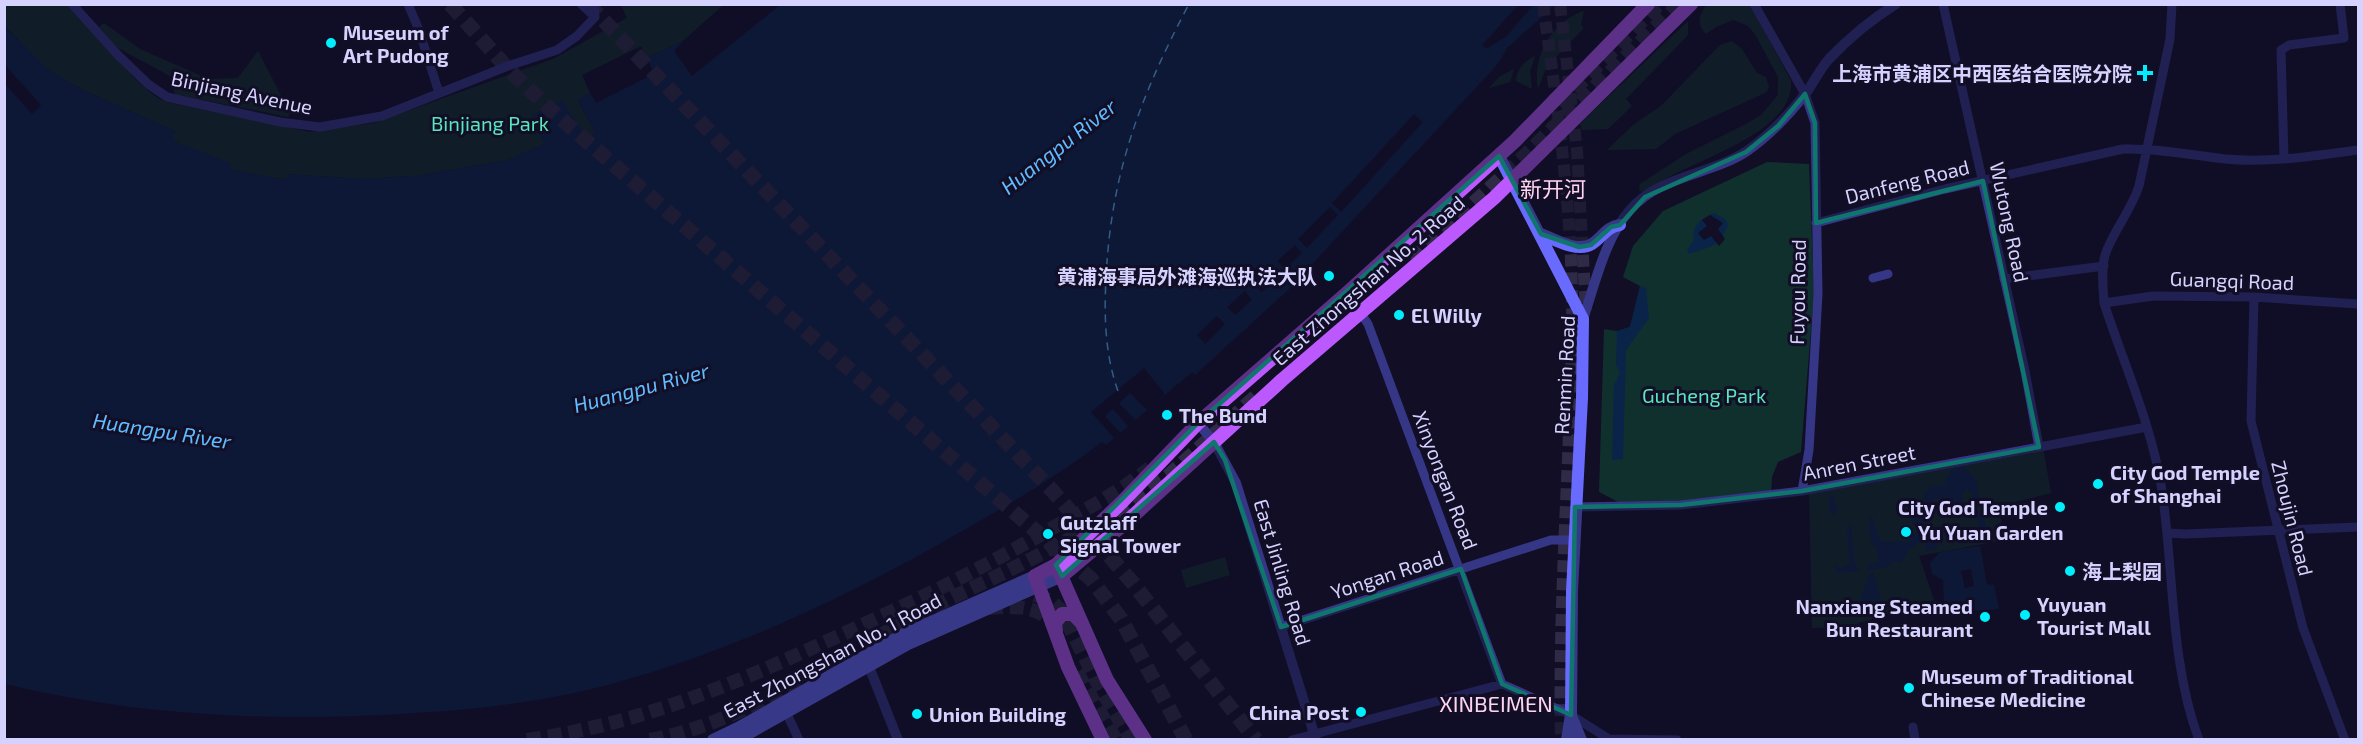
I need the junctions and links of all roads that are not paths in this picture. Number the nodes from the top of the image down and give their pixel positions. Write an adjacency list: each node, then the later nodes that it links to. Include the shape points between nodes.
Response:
1 (72, 4): 13 (street, Binjiang Avenue, via 148,84 167,98 183,102 320,127 371,120)
2 (408, 4): 13 (street)
3 (581, 4): 12 (street)
4 (594, 4): 12 (street)
5 (1648, 4): 17 (main road, East Zhongshan No. 2 Road)
6 (1691, 4): 19 (main road, East Zhongshan No. 2 Road)
7 (1754, 4): 14 (street, Fuyou Road)
8 (1896, 4): 14 (street, Renmin Road, via 1828,60)
9 (1943, 4): 20 (street, Wutong Road)
10 (2172, 4): 15 (street, via 2170,39)
11 (2340, 4): 18 (street, via 2344,38 2289,45 2281,50)
12 (595, 17): 13 (street, Binjiang Avenue, via 557,50)
13 (440, 93)
14 (1805, 94): 21 (street, Fuyou Road, via 1815,123); 22 (street, Renmin Road, via 1778,126 1746,152 1678,179 1645,197)
15 (2148, 148): 18 (street, Danfeng Road, via 2225,159); 20 (street, Danfeng Road, via 2123,148); 24 (street, via 2134,202 2110,244)
16 (2358, 150): 18 (street, Danfeng Road)
17 (1499, 156): 19 (main road); 28 (main road, East Zhongshan No. 2 Road)
18 (2284, 159)
19 (1513, 181): 23 (main road); 32 (main road, East Zhongshan No. 2 Road)
20 (1983, 181): 21 (street, Danfeng Road); 27 (street, Wutong Road)
21 (1816, 223): 38 (street, Fuyou Road, via 1818,294 1809,450)
22 (1620, 225): 23 (main road, via 1611,227 1591,245 1579,247); 33 (street, Renmin Road)
23 (1540, 234): 33 (main road)
24 (2104, 266): 27 (street); 30 (street)
25 (1888, 274): 26 (street)
26 (1873, 278)
27 (2004, 279): 37 (street, Wutong Road)
28 (1347, 293): 32 (street, Xinyongan Road); 34 (main road, East Zhongshan No. 2 Road)
29 (2254, 297): 30 (street, Guangqi Road, via 2153,296); 31 (street, Guangqi Road); 41 (street, Zhoujin Road, via 2251,421)
30 (2104, 303): 35 (street)
31 (2358, 304)
32 (1362, 313): 36 (main road, East Zhongshan No. 2 Road); 44 (street, Xinyongan Road)
33 (1583, 319): 39 (main road, Renmin Road)
34 (1198, 423): 36 (street, East Jinling Road); 45 (main road, East Zhongshan No. 2 Road)
35 (2147, 427): 37 (street, Anren Street); 42 (street, via 2158,467)
36 (1214, 442): 45 (main road, East Zhongshan No. 2 Road, via 1106,541); 48 (street, East Jinling Road, via 1236,483)
37 (2039, 447): 38 (street, Anren Street)
38 (1802, 491): 39 (street, Anren Street, via 1681,505)
39 (1575, 507): 43 (main road, Renmin Road)
40 (2358, 527): 41 (street)
41 (2277, 530): 42 (street); 68 (street, Zhoujin Road, via 2303,628)
42 (2168, 533): 67 (street, via 2182,674)
43 (1574, 540): 44 (street, Yongan Road, via 1551,540); 53 (main road, Renmin Road)
44 (1461, 569): 48 (street, Yongan Road); 51 (street, Xinyongan Road)
45 (1059, 571): 46 (main road); 47 (main road)
46 (1037, 582): 49 (main road); 50 (main road, East Zhongshan No. 1 Road)
47 (1081, 623): 49 (main road, via 1073,614 1062,614 1055,622); 61 (main road, via 1117,699)
48 (1281, 627): 55 (street, East Jinling Road)
49 (1056, 634): 60 (main road)
50 (867, 661): 52 (main road, East Zhongshan No. 1 Road); 56 (main road, East Zhongshan No. 1 Road); 59 (street)
51 (1503, 684): 53 (street); 55 (street)
52 (787, 714): 57 (main road, East Zhongshan No. 1 Road); 58 (street)
53 (1571, 715): 63 (main road, Renmin Road); 64 (main road, Renmin Road); 65 (street, via 1609,739)
54 (1913, 727): 66 (street)
55 (1315, 736): 62 (street)
56 (713, 740)
57 (737, 740)
58 (799, 740)
59 (898, 740)
60 (1103, 740)
61 (1145, 740)
62 (1292, 740)
63 (1568, 740)
64 (1581, 740)
65 (1677, 740)
66 (1915, 740)
67 (2199, 740)
68 (2345, 740)

